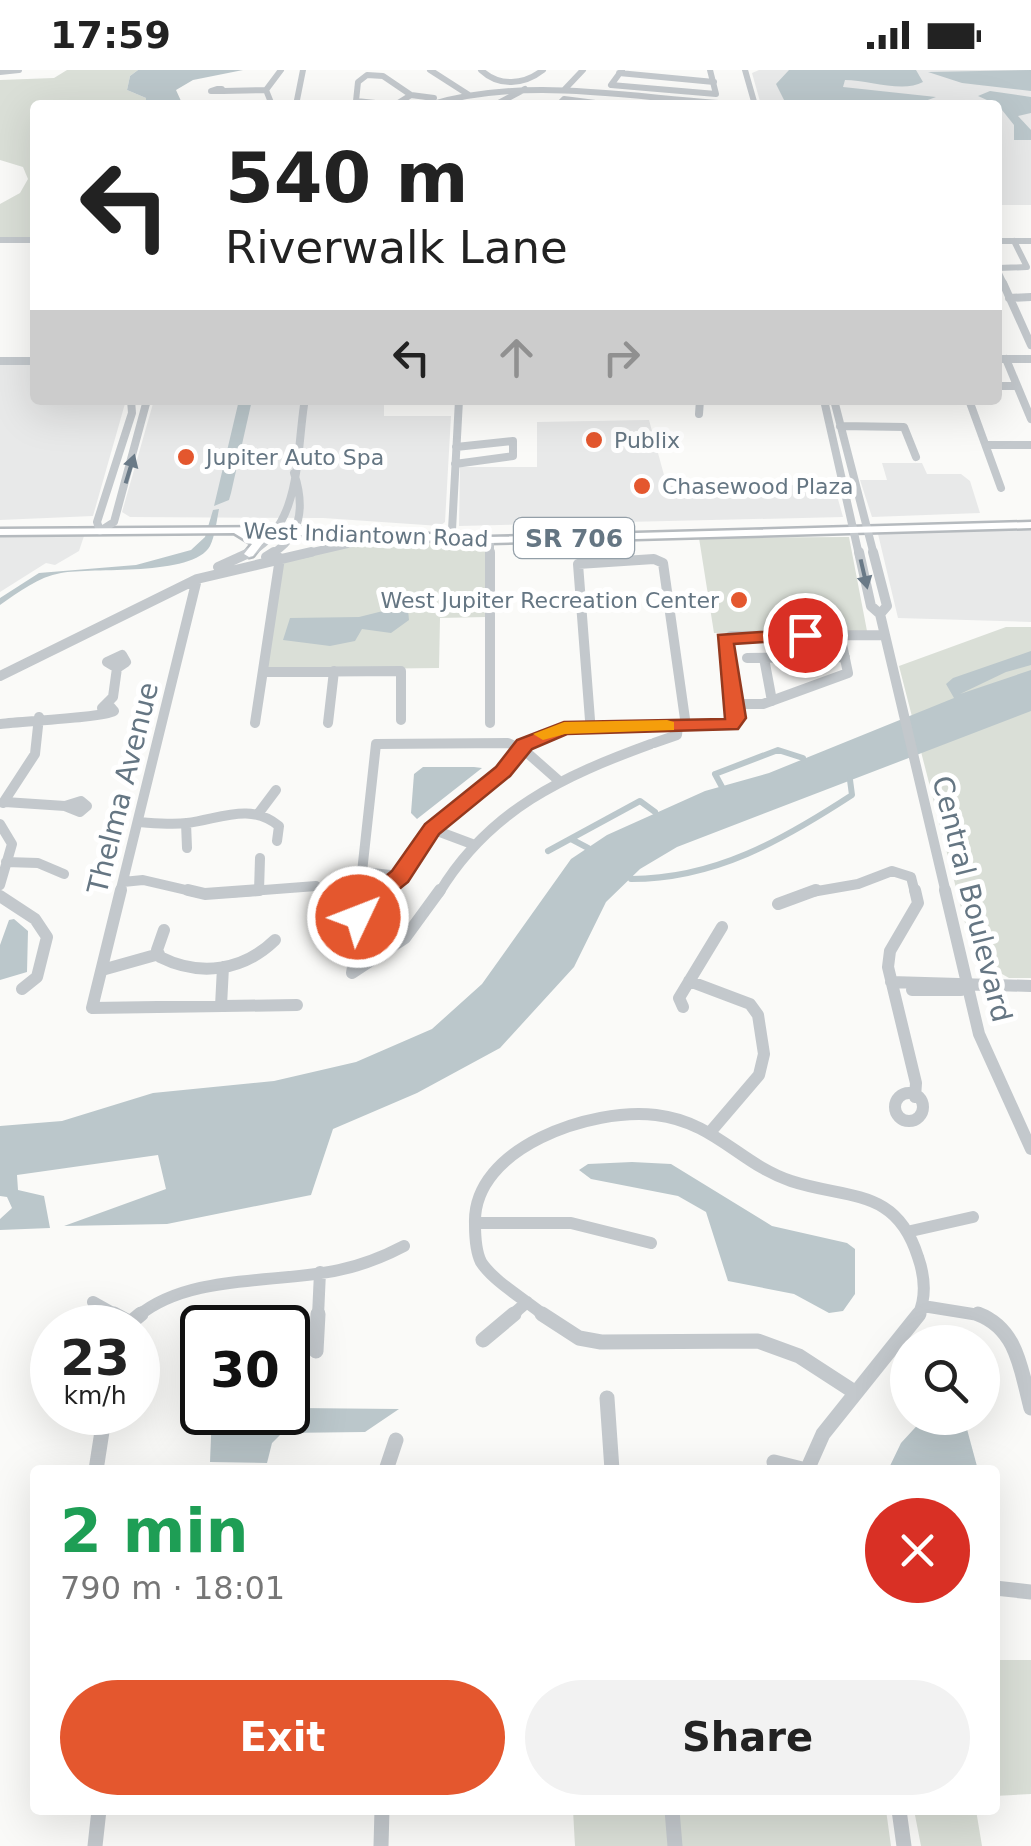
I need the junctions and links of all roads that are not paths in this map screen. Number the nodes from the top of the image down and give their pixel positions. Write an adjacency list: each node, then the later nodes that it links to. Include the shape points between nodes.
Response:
1 (19, 70): 10 (street)
2 (281, 70): 19 (street)
3 (303, 70): 27 (street)
4 (481, 70): 5 (street, via 497,82 532,80)
5 (543, 70)
6 (583, 70): 21 (street)
7 (710, 70): 16 (street)
8 (741, 70): 35 (street); 36 (street)
9 (450, 71): 11 (street)
10 (0, 72)
11 (433, 72): 25 (street)
12 (620, 72): 16 (street); 23 (street, via 611,85)
13 (380, 73): 15 (street); 20 (street)
14 (352, 74): 15 (street)
15 (362, 76): 28 (street)
16 (714, 82): 23 (street, via 713,95)
17 (422, 88): 20 (street)
18 (524, 89): 21 (street); 25 (street); 32 (street)
19 (266, 90): 22 (street); 26 (street)
20 (403, 90): 24 (street)
21 (564, 90): 33 (street)
22 (223, 91)
23 (652, 91): 34 (street)
24 (411, 95): 29 (street); 30 (street)
25 (470, 95): 31 (street)
26 (270, 100)
27 (297, 100)
28 (356, 100)
29 (404, 100)
30 (425, 100)
31 (442, 100)
32 (504, 100)
33 (629, 100)
34 (644, 100)
35 (746, 100)
36 (753, 100)
37 (0, 240): 38 (street)
38 (30, 240)
39 (1002, 242): 41 (street)
40 (1031, 243): 41 (street)
41 (1015, 244): 42 (street, via 1027,267)
42 (1002, 270)
43 (1002, 286): 44 (street)
44 (1009, 298): 45 (street); 46 (street)
45 (1031, 298)
46 (1029, 335): 47 (street)
47 (1031, 345)
48 (1002, 359): 49 (street)
49 (1031, 359)
50 (0, 361): 51 (street)
51 (30, 361)
52 (1002, 361): 54 (street)
53 (1002, 386): 54 (street)
54 (1016, 386): 64 (street)
55 (131, 405): 81 (street)
56 (146, 405): 75 (street, one-way to 56)
57 (304, 405): 83 (street)
58 (459, 405): 69 (street)
59 (700, 405): 63 (street)
60 (826, 405): 65 (street)
61 (834, 405): 65 (street)
62 (971, 405): 67 (street)
63 (699, 414)
64 (1031, 419)
65 (835, 422): 66 (street); 70 (street, via 904,427); 72 (street)
66 (834, 443): 72 (street); 79 (street)
67 (986, 445): 68 (street); 73 (street)
68 (1031, 445)
69 (456, 447): 71 (street); 71 (street, via 504,440 515,447 513,456)
70 (916, 457)
71 (455, 464): 84 (street)
72 (852, 466): 80 (street)
73 (1001, 488)
74 (1031, 516): 80 (main road, West Indiantown Road / SR 706)
75 (114, 522): 78 (main road, West Indiantown Road / SR 706); 81 (main road, West Indiantown Road / SR 706)
76 (0, 523): 81 (main road, West Indiantown Road / SR 706)
77 (1031, 525): 80 (main road, West Indiantown Road / SR 706)
78 (203, 526): 81 (main road, West Indiantown Road / SR 706); 82 (main road, West Indiantown Road / SR 706)
79 (852, 526): 80 (main road, West Indiantown Road / SR 706); 85 (main road, West Indiantown Road / SR 706); 94 (street, one-way to 94, via 871,606)
80 (869, 526): 94 (street, via 886,606)
81 (98, 527): 86 (main road, West Indiantown Road / SR 706)
82 (220, 527): 83 (main road, West Indiantown Road / SR 706); 89 (main road, via 255,538)
83 (291, 527): 84 (main road, West Indiantown Road / SR 706); 87 (main road, West Indiantown Road / SR 706); 89 (street); 92 (street, via 277,552)
84 (452, 530): 85 (main road, West Indiantown Road / SR 706)
85 (619, 531): 88 (main road, West Indiantown Road / SR 706); 91 (street)
86 (0, 532)
87 (387, 535): 88 (main road, West Indiantown Road / SR 706); 90 (street)
88 (490, 540): 112 (street)
89 (249, 554): 93 (street)
90 (280, 558): 92 (street); 102 (street)
91 (622, 560): 108 (street, via 579,562); 110 (street, via 664,563)
92 (219, 572): 93 (street)
93 (197, 579): 103 (street); 120 (street, Thelma Avenue)
94 (880, 614): 96 (street, Central Boulevard)
95 (840, 635): 96 (street); 97 (street); 105 (street, via 724,639)
96 (884, 635): 145 (street, Central Boulevard)
97 (844, 657): 99 (street); 104 (street, via 848,673)
98 (747, 658): 99 (street)
99 (764, 658): 104 (street)
100 (117, 668): 106 (street, via 112,713)
101 (334, 671): 102 (street); 107 (street, via 401,672); 109 (street)
102 (264, 672): 111 (street)
103 (0, 676)
104 (772, 701): 105 (street)
105 (732, 704): 110 (street, via 731,725)
106 (39, 718): 113 (street); 117 (street, via 35,754)
107 (401, 720)
108 (590, 720)
109 (328, 722)
110 (682, 722): 114 (street, via 564,728); 115 (street, via 676,735)
111 (255, 723)
112 (490, 723)
113 (0, 724)
114 (520, 748): 115 (street); 123 (street, via 503,771); 130 (street, via 499,742 376,744 362,872)
115 (558, 780): 125 (street)
116 (276, 790): 119 (street)
117 (3, 804): 118 (street)
118 (65, 806)
119 (258, 814): 121 (street); 124 (street, via 278,826)
120 (138, 822): 121 (street); 131 (street, Thelma Avenue)
121 (186, 823): 126 (street)
122 (0, 824): 128 (street, via 12,840)
123 (432, 829): 125 (street); 130 (street)
124 (277, 841)
125 (472, 844): 130 (street, via 418,924 352,973 359,914)
126 (188, 848)
127 (260, 858): 134 (street)
128 (6, 862): 129 (street, via 38,863); 132 (street)
129 (64, 874)
130 (400, 876)
131 (124, 882): 134 (street, via 205,894); 142 (street, Thelma Avenue)
132 (0, 884)
133 (316, 886): 134 (street)
134 (258, 890)
135 (0, 896): 147 (street, via 34,918 47,937 37,977)
136 (778, 904): 144 (street, via 892,871 907,874 918,904 890,951)
137 (722, 927): 143 (street)
138 (164, 930): 140 (street)
139 (275, 940): 141 (street, via 259,956)
140 (158, 954): 141 (street, via 181,966); 142 (street)
141 (223, 967): 149 (street)
142 (102, 970): 149 (street, Thelma Avenue, via 92,1008)
143 (689, 981): 150 (street, via 679,998); 152 (street, via 750,1004 758,1015 764,1054 759,1076)
144 (892, 986): 145 (street); 151 (street)
145 (966, 986): 146 (street); 153 (street, Central Boulevard, via 986,1054)
146 (1031, 986)
147 (22, 989)
148 (297, 1005): 149 (street)
149 (222, 1006)
150 (683, 1007)
151 (915, 1097)
152 (712, 1130): 155 (street, via 625,1113 569,1124 485,1181); 156 (street, via 784,1178 882,1203)
153 (1031, 1149)
154 (973, 1217): 156 (street)
155 (476, 1223): 157 (street, via 571,1223); 161 (street, via 482,1262)
156 (911, 1231): 164 (street, via 925,1283)
157 (651, 1243)
158 (404, 1246): 159 (street, via 390,1256)
159 (320, 1272): 163 (street); 166 (street)
160 (93, 1302): 162 (street)
161 (527, 1302): 165 (street); 167 (street, via 586,1340 772,1344)
162 (97, 1305)
163 (152, 1305)
164 (923, 1306): 167 (street); 169 (street, via 977,1310 1001,1323 1012,1339)
165 (483, 1340)
166 (316, 1351)
167 (856, 1393): 177 (street)
168 (607, 1398): 175 (street)
169 (1031, 1408)
170 (101, 1435): 173 (street)
171 (396, 1440): 174 (street)
172 (774, 1462): 176 (street)
173 (97, 1465)
174 (388, 1465)
175 (612, 1465)
176 (786, 1465)
177 (808, 1465)
178 (1000, 1589): 179 (street)
179 (1031, 1592)
180 (99, 1815): 184 (street)
181 (382, 1815): 185 (street)
182 (673, 1815): 186 (street)
183 (900, 1815): 187 (street)
184 (95, 1846)
185 (381, 1846)
186 (676, 1846)
187 (904, 1846)

